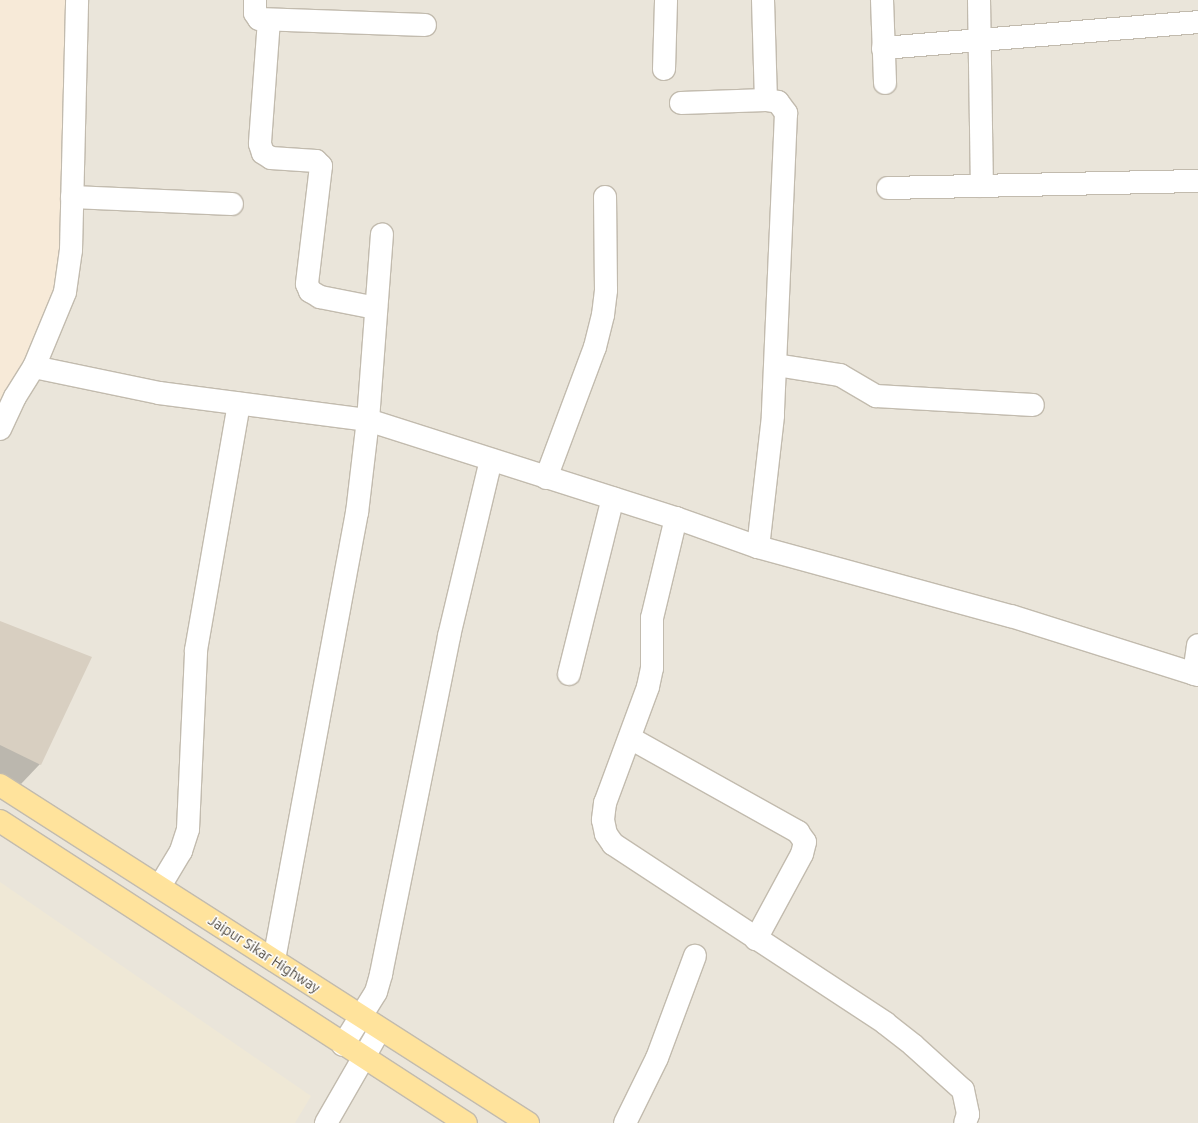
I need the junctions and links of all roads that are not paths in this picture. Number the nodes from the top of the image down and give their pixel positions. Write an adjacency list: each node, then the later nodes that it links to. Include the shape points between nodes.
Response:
1 (77, 0): 19 (street)
2 (254, 0): 7 (street, via 255,13 259,19)
3 (666, 0): 12 (street)
4 (763, 0): 14 (street)
5 (882, 0): 11 (street)
6 (979, 0): 10 (street)
7 (269, 20): 9 (street); 23 (street, via 260,144 263,153 271,158 316,161 321,166 307,284 310,291 320,298)
8 (1198, 22): 10 (street)
9 (425, 25)
10 (979, 40): 11 (street); 17 (street)
11 (883, 48): 13 (street)
12 (664, 70)
13 (885, 83)
14 (766, 100): 15 (street); 24 (street, via 778,102 786,113)
15 (680, 103)
16 (1198, 181): 17 (street)
17 (982, 186): 18 (street)
18 (888, 188)
19 (72, 197): 21 (street); 25 (street, via 71,250 65,292)
20 (605, 197): 31 (street, via 606,290 603,315 596,347)
21 (232, 204)
22 (382, 236): 23 (street)
23 (376, 308): 28 (street)
24 (776, 365): 27 (street, via 840,376 876,396); 34 (street, via 773,416)
25 (34, 367): 26 (street, via 159,393); 29 (street, via 15,397)
26 (239, 404): 28 (street); 41 (street, via 196,650 188,829 181,851)
27 (1033, 405)
28 (368, 420): 30 (street); 44 (street, via 357,513)
29 (0, 429)
30 (491, 460): 31 (street); 45 (street, via 448,644)
31 (546, 478): 32 (street)
32 (613, 498): 33 (street); 36 (street)
33 (676, 518): 34 (street); 38 (street, via 652,618 652,668)
34 (758, 547): 37 (street, via 1011,616)
35 (1198, 645): 37 (street)
36 (569, 674)
37 (1196, 675)
38 (630, 738): 42 (street, via 605,802 603,820 606,834 613,844); 42 (street, via 798,832 805,842 802,854)
39 (0, 785): 41 (main road, Jaipur Sikar Highway)
40 (0, 821): 46 (main road)
41 (160, 886): 44 (main road, Jaipur Sikar Highway)
42 (756, 939): 52 (street, via 885,1023 944,1071 963,1090 968,1114)
43 (695, 956): 51 (street, via 657,1058)
44 (274, 960): 45 (main road, Jaipur Sikar Highway)
45 (371, 1023): 46 (street); 47 (street); 50 (main road, Jaipur Sikar Highway)
46 (343, 1045): 47 (main road)
47 (364, 1056): 48 (street); 49 (main road)
48 (326, 1123)
49 (466, 1123)
50 (528, 1123)
51 (625, 1123)
52 (965, 1123)

